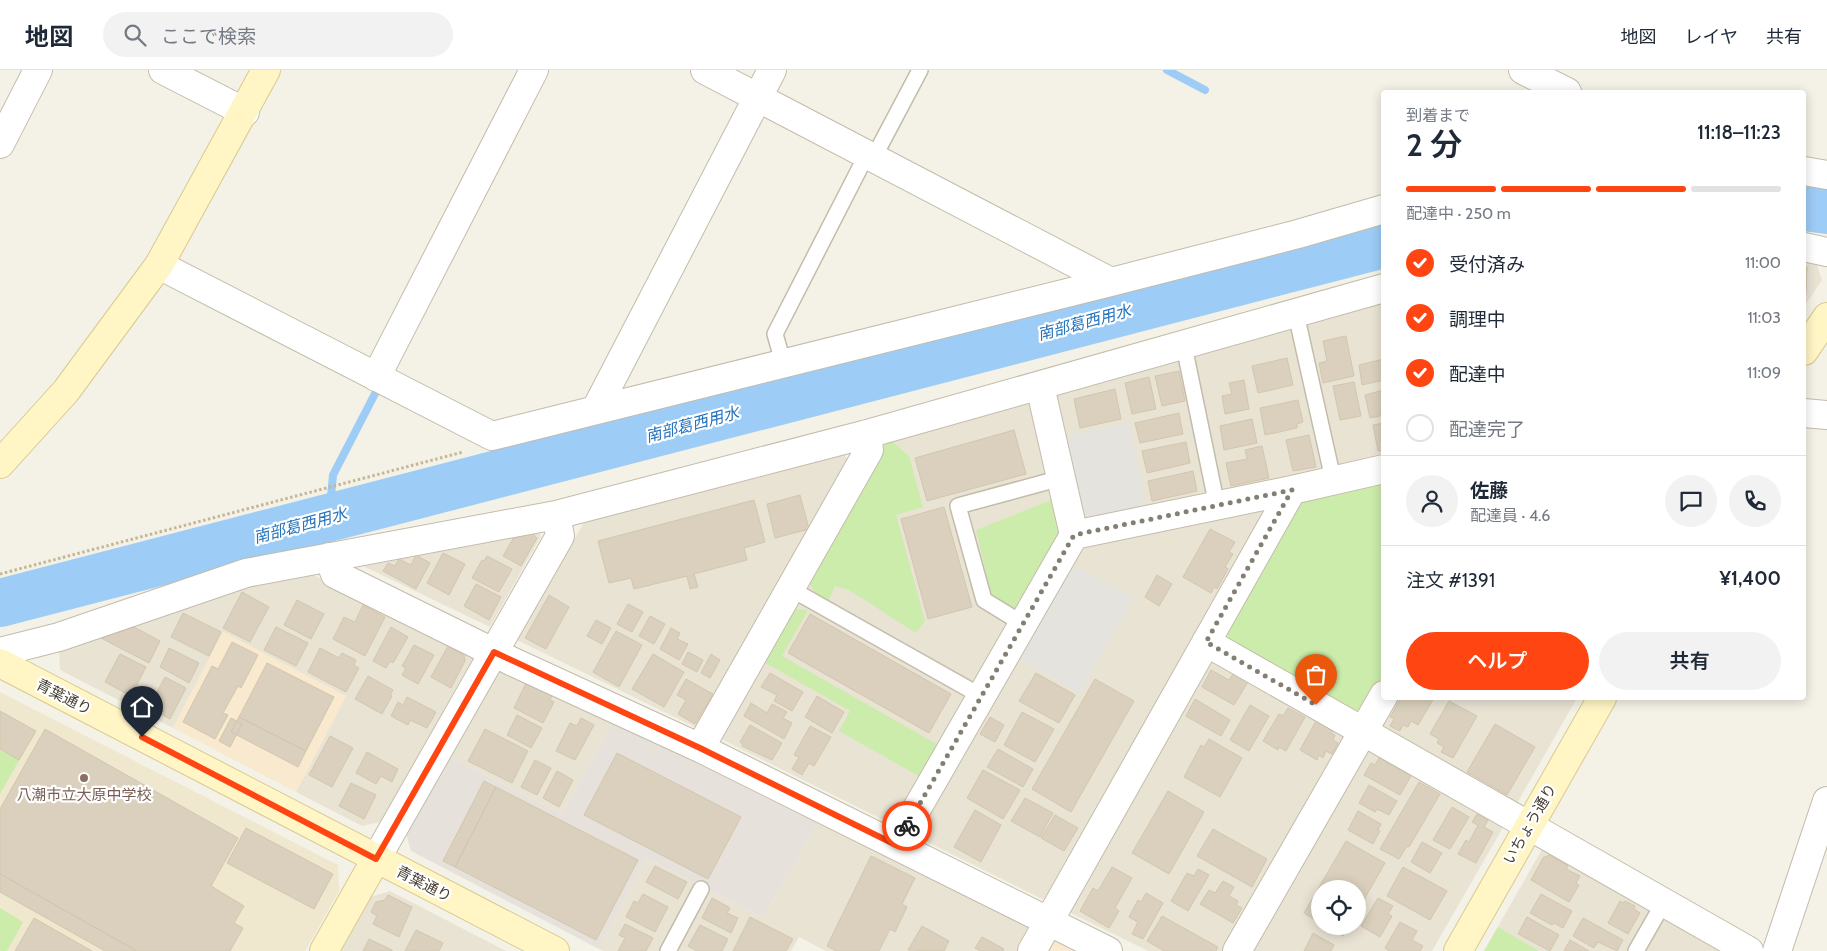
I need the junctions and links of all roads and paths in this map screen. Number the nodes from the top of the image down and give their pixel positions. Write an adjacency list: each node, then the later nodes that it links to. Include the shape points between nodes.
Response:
1 (38, 70): 12 (street)
2 (163, 70): 11 (street)
3 (266, 70): 11 (street)
4 (534, 70): 27 (street)
5 (704, 70): 10 (street)
6 (772, 70): 10 (street)
7 (920, 70): 13 (lane)
8 (1523, 70): 9 (street)
9 (1563, 90)
10 (758, 98): 13 (street); 29 (street)
11 (244, 112): 19 (street)
12 (0, 144)
13 (870, 155): 20 (street); 26 (lane, via 775,334)
14 (1806, 171): 15 (street)
15 (1827, 175)
16 (1381, 210): 20 (street)
17 (1806, 247): 18 (street)
18 (1827, 252)
19 (159, 265): 27 (street); 34 (street, via 66,391)
20 (1111, 282): 26 (street)
21 (1381, 289): 22 (street)
22 (1296, 314): 24 (street); 37 (lane)
23 (1827, 317): 25 (street)
24 (1184, 346): 28 (street); 39 (lane)
25 (1806, 348)
26 (783, 362): 29 (street)
27 (376, 377): 33 (street)
28 (1040, 386): 32 (street); 36 (street)
29 (596, 409): 33 (street)
30 (1806, 413): 31 (street)
31 (1827, 415)
32 (867, 434): 40 (street); 44 (street, via 869,450)
33 (492, 436): 43 (path, via 468,451)
34 (0, 464)
35 (1381, 470): 37 (street)
36 (1061, 478): 41 (street); 45 (lane, via 958,506 984,600)
37 (1333, 479): 38 (street)
38 (1292, 490): 39 (street); 46 (street)
39 (1217, 506): 41 (street)
40 (556, 515): 42 (street); 48 (street, via 560,536)
41 (1074, 535): 45 (street)
42 (329, 557): 47 (street, via 246,573 59,636); 48 (street, via 335,574)
43 (0, 574)
44 (791, 588): 50 (lane); 54 (street)
45 (1023, 624): 50 (street)
46 (1206, 642): 53 (street); 61 (street)
47 (0, 652)
48 (494, 652): 54 (street); 58 (street)
49 (0, 663): 58 (street, 青葉通り)
50 (981, 696): 57 (street)
51 (1381, 700): 53 (street)
52 (1601, 700): 56 (street, いちょう通り)
53 (1363, 732): 56 (street); 67 (street)
54 (700, 748): 57 (street)
55 (1827, 801): 71 (street)
56 (1530, 824): 60 (street); 68 (street, いちょう通り)
57 (896, 845): 61 (street)
58 (376, 859): 62 (street); 63 (street, 青葉通り)
59 (700, 889): 64 (lane)
60 (1664, 902): 69 (lane); 70 (street)
61 (1048, 921): 65 (street); 66 (street)
62 (324, 951)
63 (555, 951)
64 (668, 951)
65 (1032, 951)
66 (1108, 951)
67 (1237, 951)
68 (1458, 951)
69 (1636, 951)
70 (1749, 951)
71 (1777, 951)

